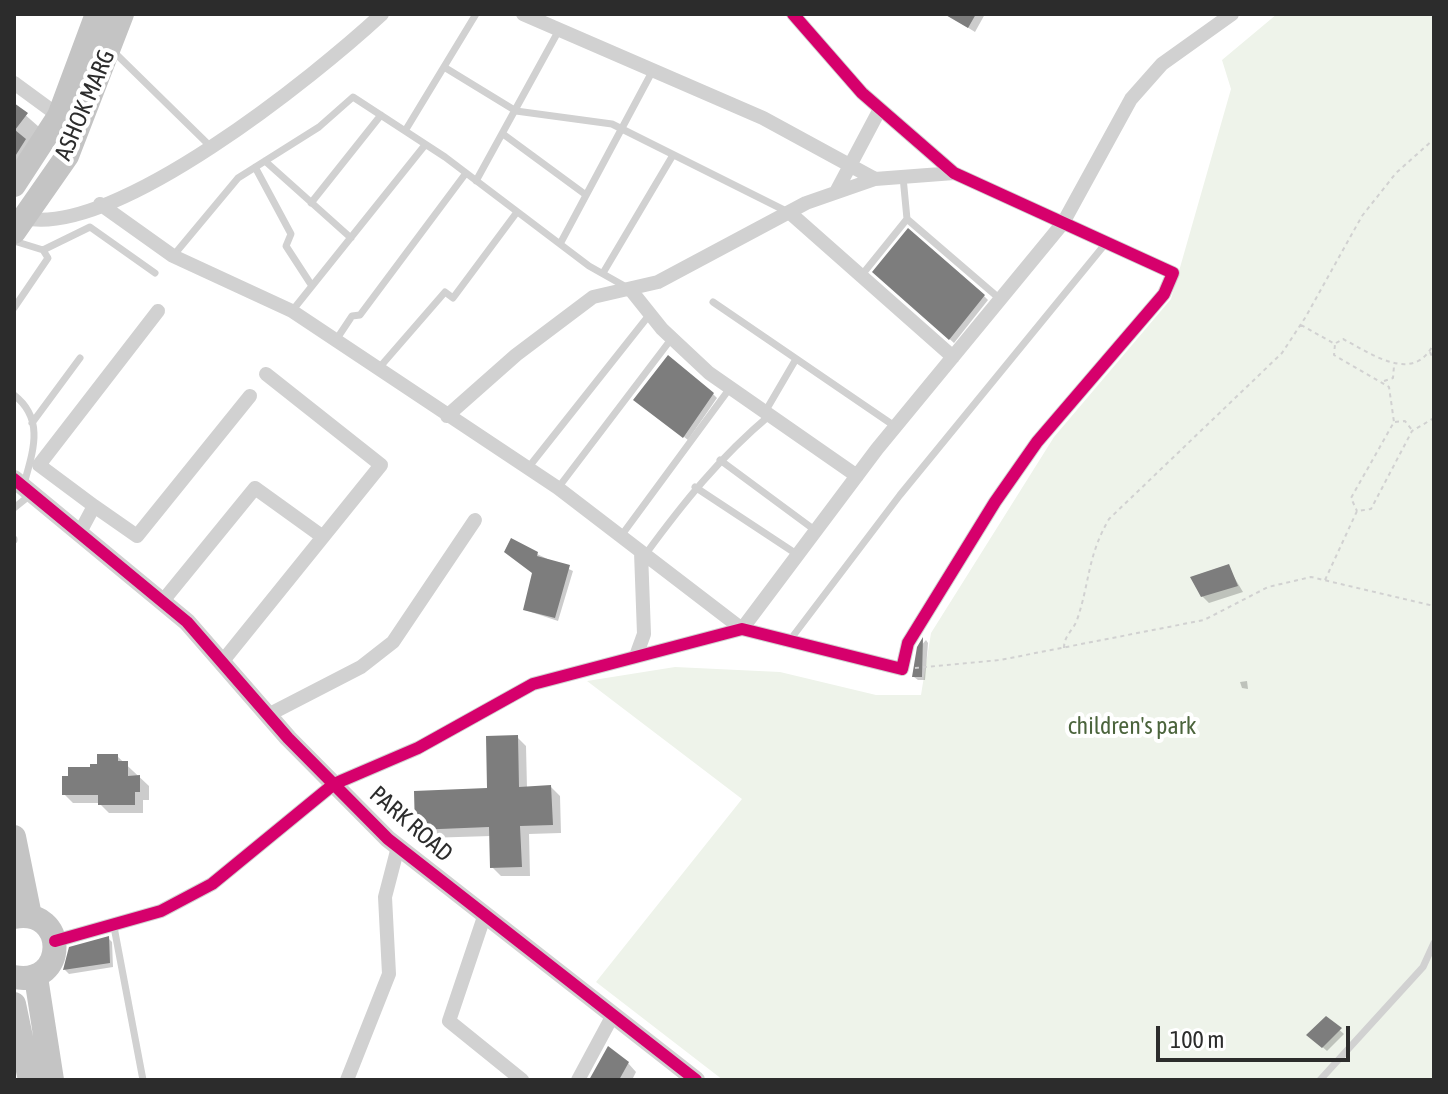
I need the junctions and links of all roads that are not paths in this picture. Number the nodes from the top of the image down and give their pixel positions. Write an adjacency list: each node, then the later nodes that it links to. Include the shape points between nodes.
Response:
1 (97, 14): 16 (main road, ASHOK MARG)
2 (122, 14): 9 (main road, ASHOK MARG)
3 (382, 14): 21 (street, via 260,116)
4 (476, 14): 10 (lane)
5 (523, 14): 8 (street)
6 (793, 14): 13 (street)
7 (1232, 14): 39 (street, via 1162,64 1131,99)
8 (559, 30): 11 (street); 14 (lane)
9 (110, 47): 21 (lane); 40 (main road, ASHOK MARG, via 67,156)
10 (444, 67): 14 (lane); 18 (lane)
11 (653, 70): 17 (lane); 25 (street, via 763,118)
12 (14, 83): 16 (street)
13 (880, 109): 25 (street); 27 (street)
14 (516, 111): 17 (lane); 19 (lane)
15 (381, 115): 18 (lane); 23 (lane, via 353,97 319,127); 34 (lane)
16 (59, 116): 31 (main road, ASHOK MARG)
17 (622, 129): 22 (lane); 33 (lane)
18 (405, 131): 20 (lane)
19 (503, 134): 30 (lane); 33 (lane)
20 (425, 145): 26 (lane); 41 (lane)
21 (211, 147): 35 (street, via 161,178)
22 (673, 155): 37 (lane); 48 (lane)
23 (265, 161): 24 (lane); 34 (lane)
24 (255, 167): 46 (lane, via 238,178); 50 (lane, via 291,234 286,246)
25 (853, 167): 29 (street); 32 (street)
26 (466, 173): 30 (lane); 59 (lane)
27 (954, 173): 28 (street); 39 (street)
28 (903, 177): 29 (street); 38 (lane)
29 (875, 179): 32 (street)
30 (476, 181): 36 (lane)
31 (14, 185)
32 (836, 193): 37 (street)
33 (586, 195): 44 (lane)
34 (311, 203): 41 (lane)
35 (100, 204): 40 (street); 46 (street)
36 (517, 212): 44 (lane); 63 (lane, via 453,298 445,292)
37 (789, 212): 49 (street); 51 (street, via 658,282)
38 (907, 219): 49 (lane); 52 (lane)
39 (1063, 223): 43 (street); 52 (street)
40 (19, 225)
41 (351, 238): 50 (lane)
42 (14, 241): 45 (lane)
43 (1106, 242): 89 (lane, via 918,472); 89 (street, via 1173,273 1164,294 1037,442 995,502 908,643 902,669)
44 (560, 244): 48 (lane)
45 (43, 250): 47 (lane, via 90,227); 54 (lane, via 48,258)
46 (173, 256): 56 (street)
47 (155, 273)
48 (603, 273): 51 (lane)
49 (861, 276): 60 (street)
50 (312, 286): 56 (lane)
51 (630, 289): 57 (street); 69 (street, via 593,297)
52 (1000, 299): 60 (street)
53 (713, 302): 62 (lane)
54 (14, 308)
55 (158, 311): 78 (street, via 39,465)
56 (292, 311): 59 (street)
57 (650, 314): 58 (street); 73 (lane)
58 (672, 338): 65 (street); 77 (lane)
59 (335, 341): 63 (street)
60 (953, 357): 71 (street)
61 (80, 358): 70 (lane)
62 (796, 359): 68 (lane); 71 (lane)
63 (378, 370): 69 (street)
64 (266, 374): 84 (street, via 381,465)
65 (730, 388): 68 (street); 83 (lane)
66 (14, 395): 70 (lane, via 27,405)
67 (250, 396): 78 (street, via 137,536)
68 (767, 414): 72 (lane); 74 (street)
69 (447, 416): 73 (street)
70 (32, 423): 75 (lane, via 37,437)
71 (896, 427): 74 (street)
72 (720, 460): 76 (lane); 81 (lane)
73 (528, 468): 77 (street)
74 (857, 476): 81 (street)
75 (23, 487): 79 (lane); 82 (street, PARK ROAD)
76 (695, 487): 85 (lane); 86 (lane)
77 (558, 488): 83 (street)
78 (94, 506): 82 (street)
79 (14, 508)
80 (475, 520): 92 (street, via 393,642 361,667)
81 (816, 531): 86 (street)
82 (79, 534): 87 (street, PARK ROAD)
83 (621, 536): 85 (street)
84 (323, 537): 87 (street, via 255,488); 91 (street)
85 (643, 554): 88 (street); 90 (street, via 644,634)
86 (798, 555): 88 (street)
87 (162, 602): 91 (street, PARK ROAD)
88 (742, 629): 89 (street); 90 (street)
89 (788, 642)
90 (636, 656): 93 (street, via 533,684 418,748)
91 (222, 662): 92 (street, PARK ROAD)
92 (268, 715): 93 (street, PARK ROAD)
93 (334, 784): 95 (street, PARK ROAD); 98 (street, via 212,884 161,911)
94 (14, 837): 97 (main road)
95 (398, 847): 96 (street, PARK ROAD); 107 (street, via 385,897 389,974)
96 (485, 914): 103 (street, PARK ROAD); 108 (street, via 449,1021)
97 (22, 917): 99 (main road, via 46,925)
98 (114, 927): 99 (street); 106 (lane)
99 (55, 941): 101 (main road, via 52,962)
100 (1434, 943): 111 (lane, via 1423,967)
101 (25, 977): 105 (main road)
102 (14, 1004): 104 (main road)
103 (613, 1015): 109 (street); 110 (street, PARK ROAD)
104 (30, 1080)
105 (52, 1080)
106 (143, 1080)
107 (347, 1080)
108 (522, 1080)
109 (578, 1080)
110 (696, 1080)
111 (1320, 1080)

